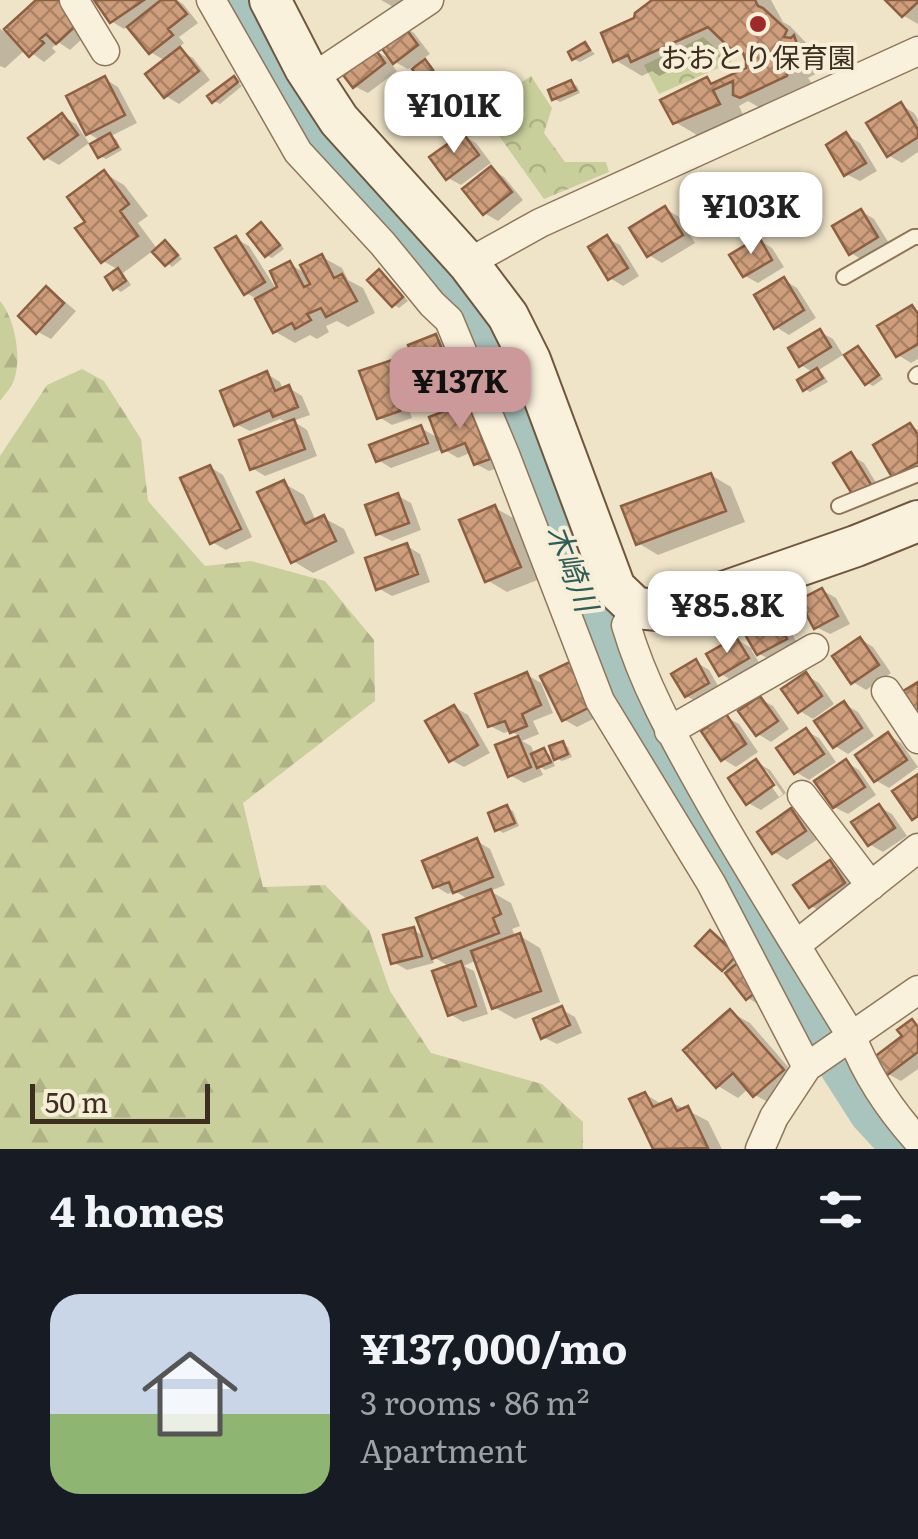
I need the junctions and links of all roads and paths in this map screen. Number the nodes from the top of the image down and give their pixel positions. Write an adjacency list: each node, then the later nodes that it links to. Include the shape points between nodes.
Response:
1 (74, 0): 5 (street)
2 (212, 0): 25 (street, via 298,152 449,320 600,700 711,882)
3 (270, 0): 7 (street)
4 (430, 0): 7 (street)
5 (105, 51)
6 (918, 51): 9 (street, via 540,222)
7 (311, 79): 9 (street, via 339,120)
8 (918, 237): 10 (lane)
9 (468, 263): 14 (street, via 508,316 530,360 615,588)
10 (844, 278)
11 (918, 474): 12 (lane)
12 (839, 506)
13 (918, 522): 14 (street, via 670,612)
14 (636, 608): 17 (street, via 626,625)
15 (814, 648): 17 (street)
16 (886, 691): 18 (street)
17 (669, 731): 22 (street)
18 (918, 739)
19 (802, 795): 21 (street)
20 (918, 848): 21 (street)
21 (870, 886): 22 (street)
22 (796, 945): 24 (street)
23 (918, 990): 24 (street)
24 (852, 1036): 25 (street); 26 (street, via 894,1114)
25 (808, 1067): 27 (street)
26 (918, 1141)
27 (760, 1149)

